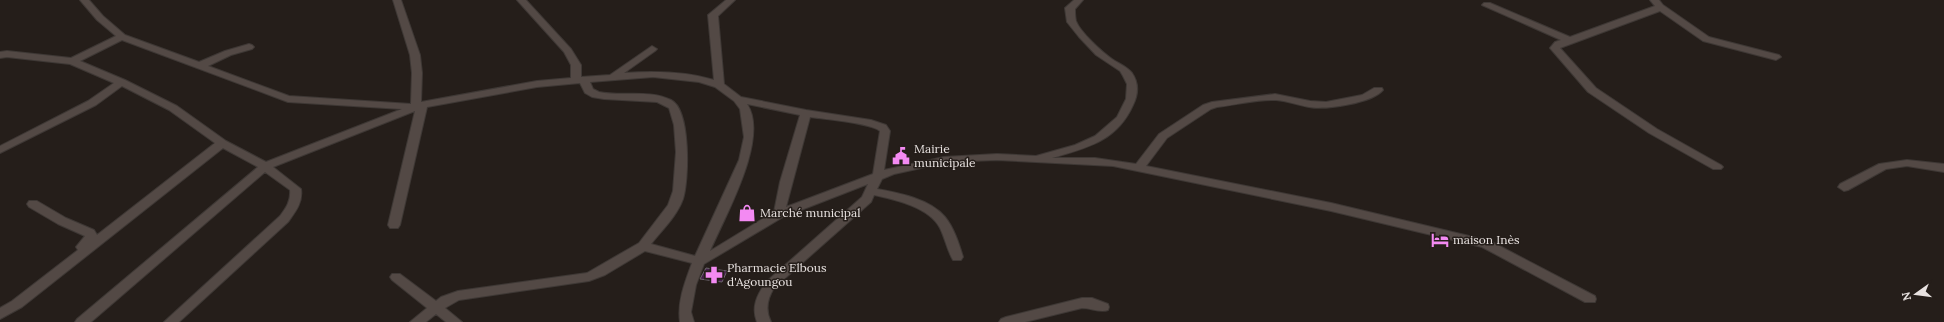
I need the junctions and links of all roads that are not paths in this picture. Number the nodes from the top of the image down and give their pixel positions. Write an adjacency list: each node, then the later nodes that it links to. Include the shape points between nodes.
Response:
1 (84, 0): 8 (street)
2 (397, 0): 22 (street, via 415,55)
3 (521, 0): 17 (street, via 568,51 576,65)
4 (731, 0): 19 (street, via 713,15)
5 (1079, 0): 26 (street, via 1070,8 1072,22 1099,53 1128,75 1132,84 1131,99 1122,119 1099,138 1079,147)
6 (1657, 3): 9 (street, via 1657,9); 13 (street, via 1706,39)
7 (1487, 4): 9 (street)
8 (122, 37): 14 (street); 15 (street)
9 (1569, 40): 28 (street, via 1555,48 1592,90 1653,131)
10 (249, 47): 15 (street)
11 (652, 49): 16 (street)
12 (2, 54): 14 (street)
13 (1776, 57)
14 (72, 61): 18 (street)
15 (199, 66): 22 (street, via 288,99)
16 (612, 78): 17 (street); 19 (street, via 668,75 700,79)
17 (580, 80): 22 (street, via 505,89); 37 (street, via 590,92 600,95 650,98 667,102 674,108 678,119 681,152 680,188 672,209)
18 (121, 82): 24 (street, via 173,108); 25 (street, via 92,103)
19 (719, 85): 21 (street)
20 (1378, 90): 30 (street, via 1365,97 1326,105 1275,97 1216,104 1207,107 1163,136)
21 (738, 99): 23 (street); 40 (street, via 745,109 748,122 749,137 744,160)
22 (419, 106): 27 (street); 36 (street)
23 (806, 113): 31 (street, via 882,127 885,131); 35 (street)
24 (222, 142): 27 (street); 38 (street)
25 (0, 150)
26 (1037, 159): 30 (street, via 1062,162 1095,161); 31 (street, via 996,157 944,160)
27 (265, 166): 46 (street); 47 (street, via 295,189 294,204 284,219)
28 (1717, 167)
29 (1944, 168): 32 (street, via 1907,164 1883,166)
30 (1138, 169): 42 (street, via 1301,201 1486,244)
31 (878, 175): 33 (street); 35 (street)
32 (1844, 187)
33 (872, 191): 39 (street, via 887,194 927,210 940,219); 51 (street, via 859,207 770,285 762,297 760,307)
34 (34, 204): 38 (street, via 62,221 90,233 91,236 81,248)
35 (778, 214): 40 (street)
36 (394, 225)
37 (643, 246): 40 (street); 43 (street, via 589,277 474,293 446,300)
38 (81, 253): 45 (street, via 17,304)
39 (957, 257)
40 (699, 261): 50 (street, via 687,300)
41 (396, 277): 43 (street)
42 (1590, 299)
43 (436, 307): 48 (street); 49 (street)
44 (1103, 307): 52 (street, via 1082,303)
45 (0, 314)
46 (82, 322)
47 (171, 322)
48 (417, 322)
49 (455, 322)
50 (687, 322)
51 (764, 322)
52 (1006, 322)

